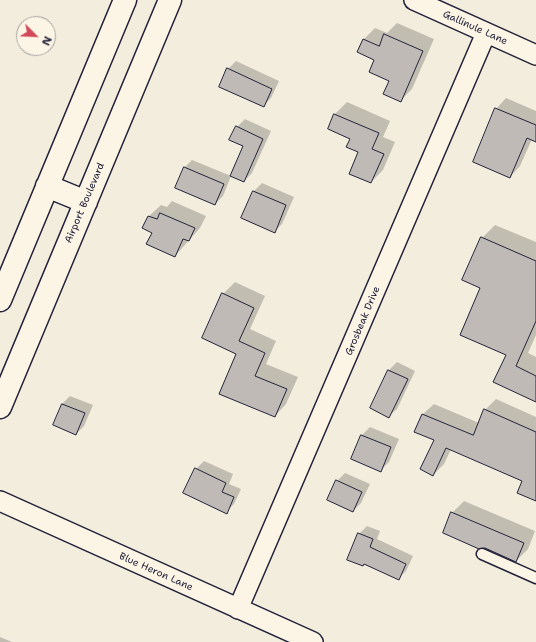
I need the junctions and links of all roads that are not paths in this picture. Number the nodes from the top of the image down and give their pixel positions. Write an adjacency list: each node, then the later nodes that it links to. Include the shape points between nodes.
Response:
1 (125, 0): 6 (main road)
2 (170, 0): 7 (main road, Airport Boulevard)
3 (414, 0): 4 (street, Gallinule Lane)
4 (486, 33): 5 (street, Gallinule Lane); 13 (street, Grosbeak Drive)
5 (536, 55)
6 (47, 186): 7 (main road); 8 (main road)
7 (86, 202): 9 (main road, Airport Boulevard)
8 (0, 300)
9 (0, 407)
10 (0, 501): 13 (street, Blue Heron Lane)
11 (482, 554): 12 (lane)
12 (536, 578)
13 (238, 609): 14 (street, Blue Heron Lane)
14 (312, 642)

